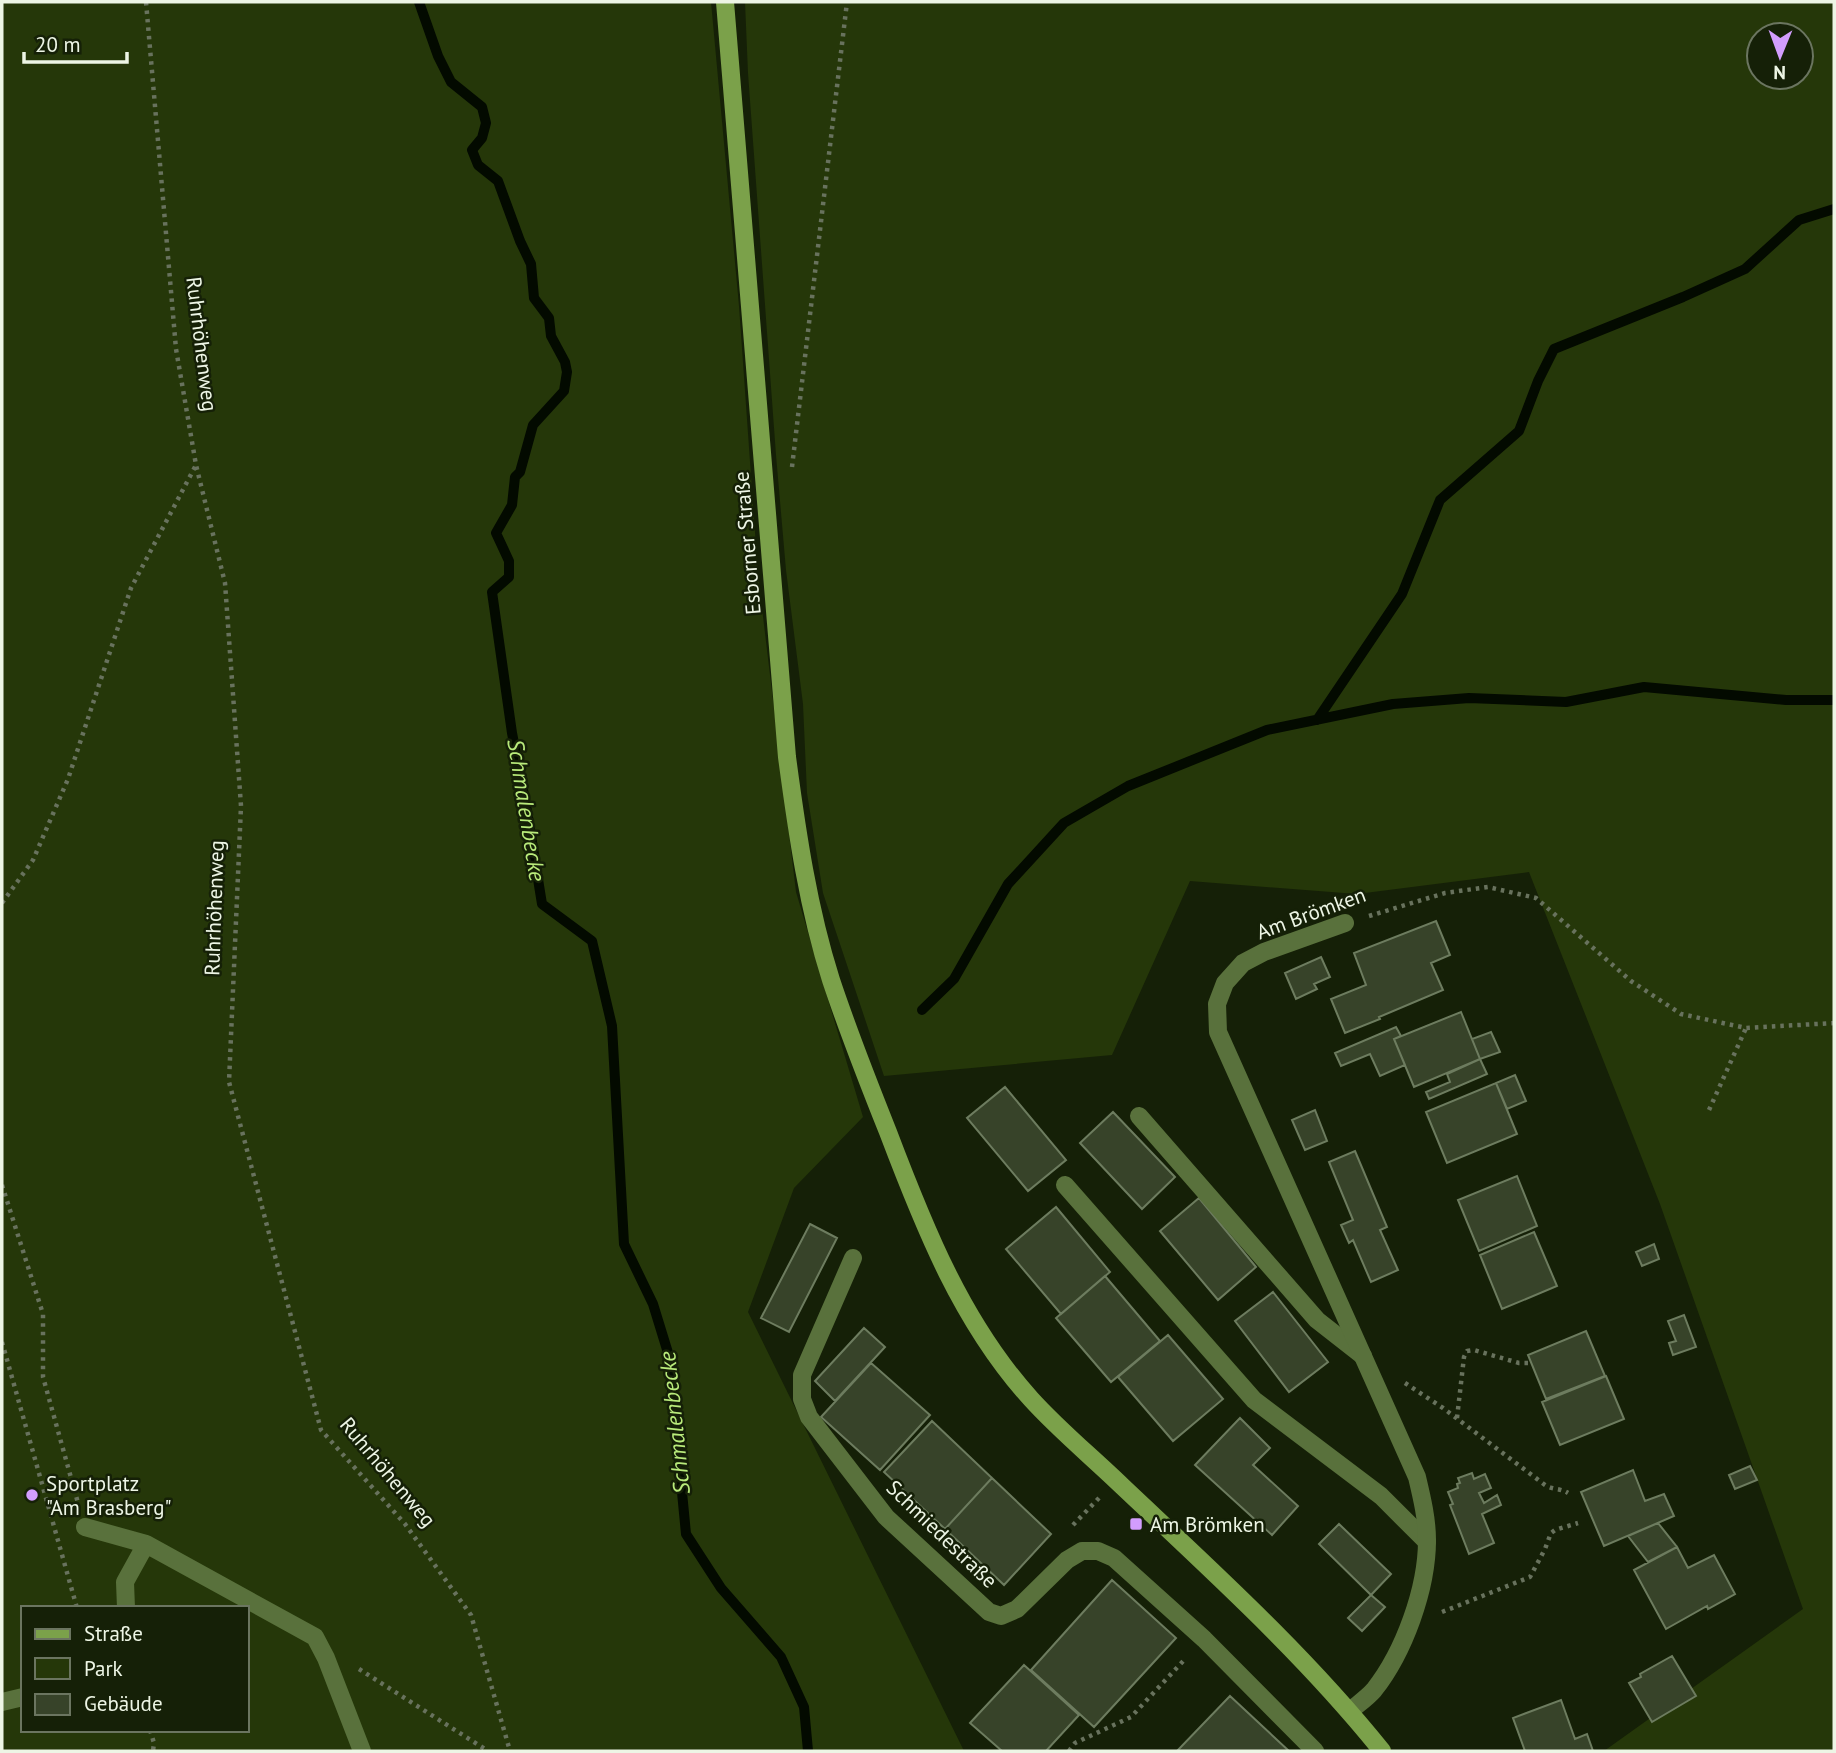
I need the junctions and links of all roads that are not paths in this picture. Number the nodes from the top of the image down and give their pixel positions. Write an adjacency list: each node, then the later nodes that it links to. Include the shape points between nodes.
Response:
1 (725, 2): 13 (main road, Esborner Straße, via 793,807 831,979 865,1072 918,1213 988,1346 1032,1399)
2 (1345, 923): 6 (street, Am Brömken, via 1243,963 1225,983 1217,1004 1218,1032)
3 (1139, 1116): 6 (street, via 1317,1320)
4 (1065, 1185): 8 (street, via 1254,1400 1381,1496)
5 (853, 1258): 15 (street, Schmiedestraße, via 802,1375 802,1399 809,1417 886,1517 989,1612 1001,1616 1017,1609 1082,1551 1114,1558 1204,1639)
6 (1366, 1364): 8 (street, Am Brömken, via 1417,1477)
7 (85, 1527): 9 (street)
8 (1427, 1542): 13 (street, Am Brömken, via 1420,1593 1401,1645 1373,1691)
9 (146, 1544): 10 (street, via 125,1582); 14 (street, via 315,1637)
10 (126, 1606)
11 (21, 1697): 12 (street)
12 (2, 1702)
13 (1350, 1711): 16 (main road)
14 (362, 1751)
15 (1315, 1751)
16 (1382, 1751)

